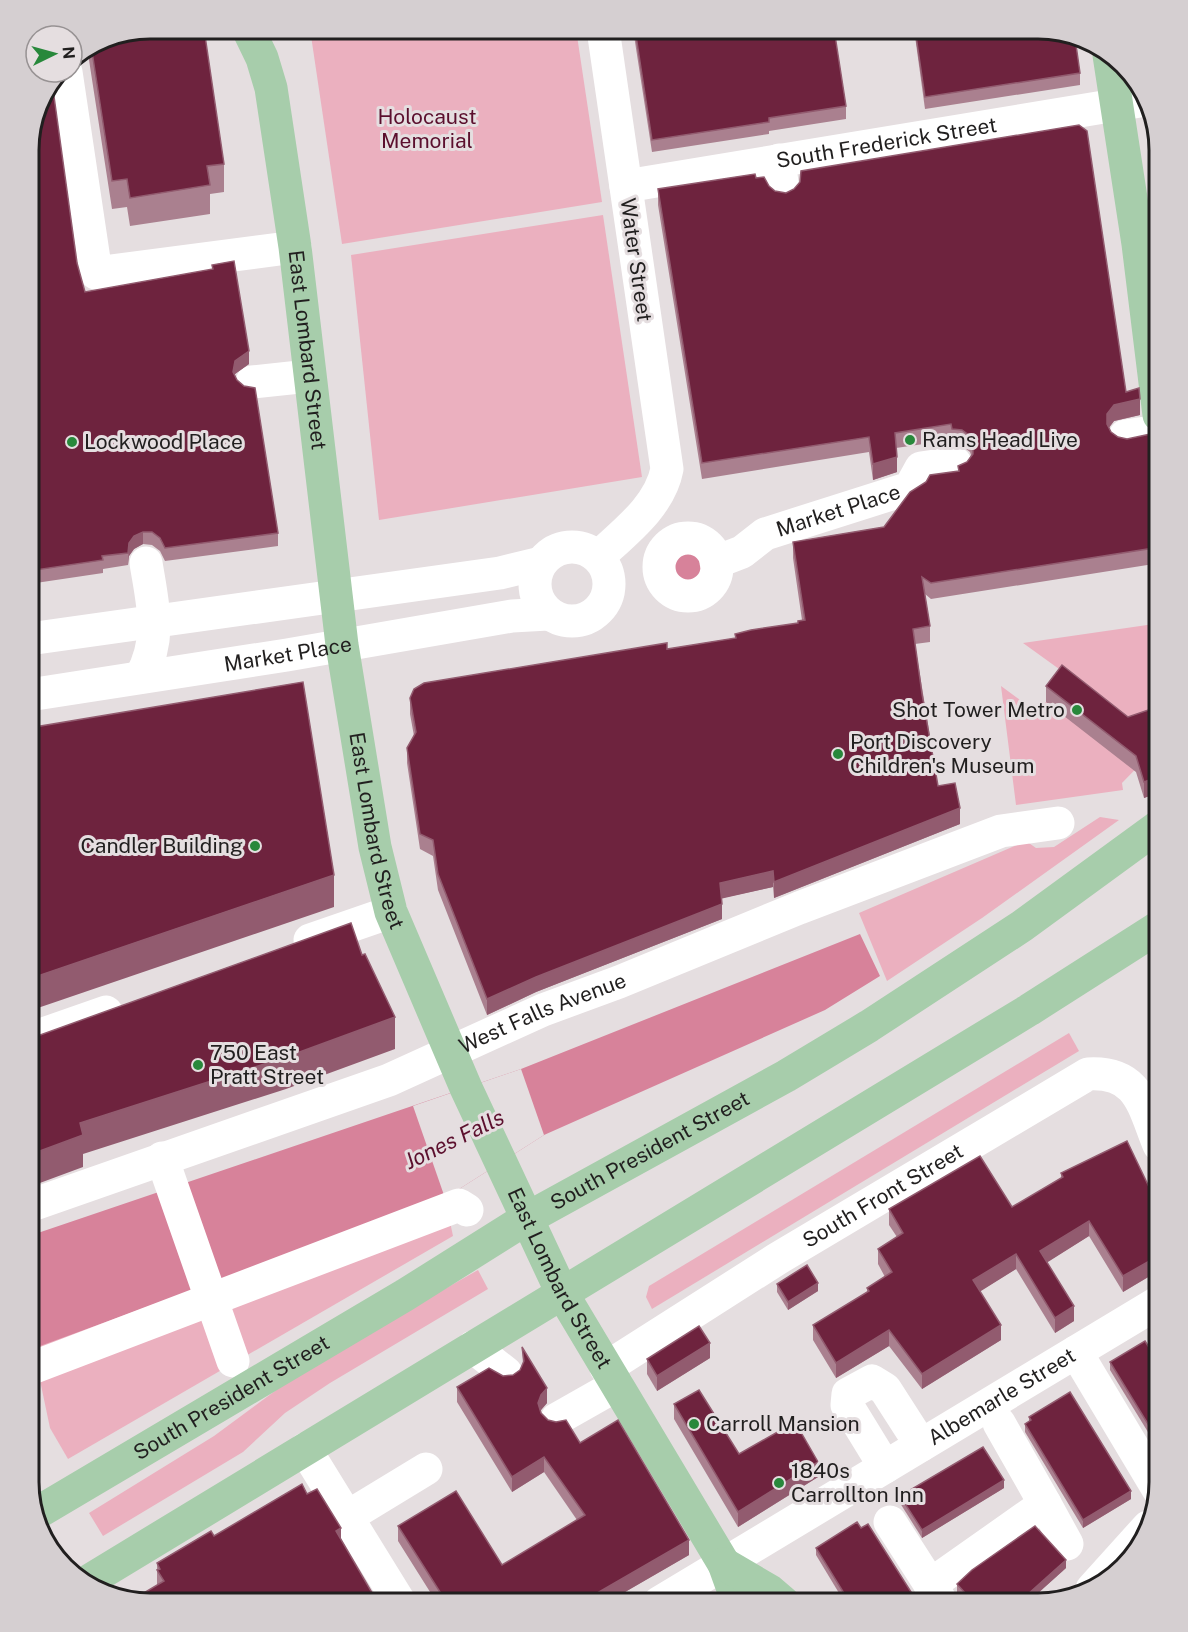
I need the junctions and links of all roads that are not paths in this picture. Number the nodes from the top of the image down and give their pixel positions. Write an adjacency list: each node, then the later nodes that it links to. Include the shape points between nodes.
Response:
1 (253, 39): 7 (main road, East Lombard Street, via 271,88)
2 (604, 39): 6 (street, Water Street)
3 (1118, 74): 5 (main road)
4 (68, 84): 7 (street, via 96,273)
5 (1131, 102): 6 (street, South Frederick Street, via 781,175); 8 (main road)
6 (626, 186): 14 (street, Water Street, via 667,469 660,490)
7 (295, 247): 9 (main road, East Lombard Street)
8 (1149, 296)
9 (309, 375): 10 (street); 18 (main road, East Lombard Street)
10 (252, 382)
11 (1149, 432): 12 (street)
12 (1125, 436)
13 (955, 463): 15 (street, Market Place, via 921,468 910,488 765,534 742,552)
14 (598, 557): 17 (street, via 579,547 568,547 548,555); 19 (street, Market Place, via 609,586 596,614 566,622)
15 (716, 562)
16 (146, 563): 20 (street)
17 (541, 563): 18 (street, via 500,573); 19 (street, via 534,584)
18 (336, 596): 20 (street); 22 (main road, East Lombard Street)
19 (548, 614): 22 (street, Market Place, via 512,616)
20 (155, 622): 21 (street); 23 (street, via 155,642)
21 (39, 638)
22 (342, 645): 23 (street, Market Place); 27 (main road, East Lombard Street, via 375,847)
23 (141, 677): 24 (street, Market Place)
24 (39, 693)
25 (1058, 824): 32 (street, West Falls Avenue, via 1001,831 543,1010)
26 (1149, 834): 37 (main road, South President Street, via 1022,926 869,1026)
27 (391, 912): 29 (street); 32 (main road, East Lombard Street)
28 (1149, 934): 38 (main road)
29 (278, 951)
30 (130, 1003): 31 (street)
31 (39, 1035)
32 (450, 1052): 34 (street, West Falls Avenue); 37 (main road, East Lombard Street)
33 (1149, 1095): 46 (street, South Front Street, via 1106,1073 1075,1080 777,1259)
34 (166, 1171): 35 (street, West Falls Avenue); 39 (street)
35 (39, 1203)
36 (467, 1210): 39 (street, via 459,1204)
37 (526, 1219): 38 (main road, East Lombard Street); 55 (main road, South President Street)
38 (562, 1293): 41 (main road); 46 (main road, East Lombard Street)
39 (211, 1301): 43 (street); 44 (street)
40 (1149, 1309): 42 (street, Albemarle Street)
41 (473, 1347): 45 (street); 50 (main road)
42 (1076, 1352): 49 (street, Albemarle Street); 53 (street)
43 (233, 1361)
44 (39, 1365)
45 (506, 1373)
46 (612, 1376): 47 (street, South Front Street); 59 (main road, East Lombard Street)
47 (557, 1419)
48 (999, 1422): 54 (street)
49 (921, 1445): 51 (street, Albemarle Street); 51 (street, via 885,1389 872,1381 848,1394 847,1405)
50 (305, 1449): 56 (street); 60 (main road)
51 (885, 1467): 59 (street, Albemarle Street)
52 (426, 1469): 56 (street)
53 (1149, 1475)
54 (1045, 1504): 58 (street); 66 (street)
55 (43, 1510)
56 (347, 1517): 61 (street)
57 (890, 1522): 65 (street)
58 (1067, 1544)
59 (724, 1564): 62 (street, Albemarle Street); 63 (main road, East Lombard Street); 64 (main road, East Lombard Street)
60 (94, 1578)
61 (394, 1593)
62 (676, 1593)
63 (734, 1593)
64 (772, 1593)
65 (935, 1593)
66 (937, 1593)

